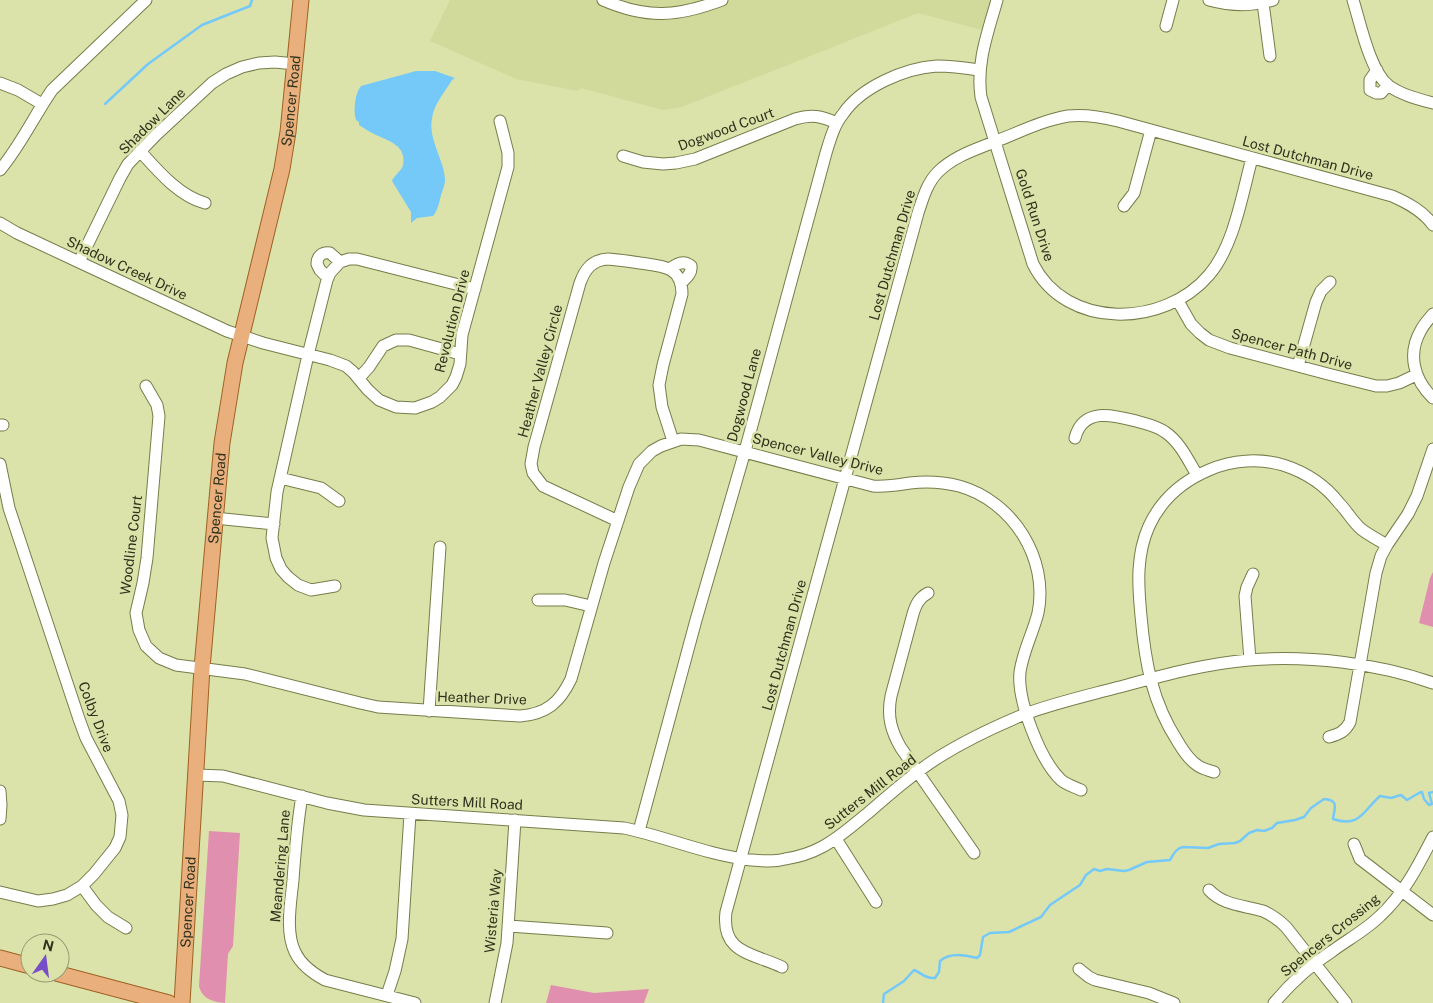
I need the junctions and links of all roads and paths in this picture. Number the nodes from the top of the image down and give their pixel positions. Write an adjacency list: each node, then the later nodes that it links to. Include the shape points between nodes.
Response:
1 (301, 0): 12 (main road, Spencer Road)
2 (602, 0): 3 (street, via 632,10 663,14 694,10)
3 (722, 0)
4 (997, 0): 13 (street, Gold Run Drive)
5 (1172, 0): 10 (street)
6 (1210, 0): 8 (street, via 1238,5)
7 (1353, 0): 14 (street)
8 (1268, 2): 11 (street)
9 (138, 3): 18 (street)
10 (1166, 26)
11 (1270, 56)
12 (295, 64): 23 (street, Shadow Lane, via 259,63 226,74 212,83); 40 (main road, Spencer Road, via 282,169)
13 (980, 70): 20 (street, Dogwood Lane, via 937,66 898,76 866,91); 22 (street, Gold Run Drive, via 981,97)
14 (1377, 70): 16 (street); 16 (street, via 1370,80 1370,90 1381,93)
15 (0, 83): 18 (street)
16 (1388, 85): 17 (street)
17 (1433, 103)
18 (42, 104): 26 (street, via 21,143)
19 (500, 121): 37 (street, Revolution Drive, via 508,167)
20 (837, 123): 24 (street, Dogwood Court, via 806,115 695,159 676,163 643,162); 51 (street, Dogwood Lane)
21 (1151, 130): 22 (street, Lost Dutchman Drive, via 1106,118 1070,116 1042,122); 25 (street, Lost Dutchman Drive); 28 (street, via 1134,193)
22 (994, 142): 38 (street, Gold Run Drive, via 1033,264 1053,290 1076,304 1104,314 1146,313); 55 (street, Lost Dutchman Drive, via 947,164 929,183 923,196)
23 (140, 151): 27 (street, via 185,195); 31 (street, Shadow Lane, via 120,178)
24 (623, 156)
25 (1252, 158): 30 (street, Lost Dutchman Drive, via 1392,196 1415,207); 38 (street, Gold Run Drive, via 1226,247 1209,275)
26 (0, 170)
27 (205, 203)
28 (1124, 206)
29 (0, 222): 31 (street, Shadow Creek Drive)
30 (1433, 225)
31 (79, 262): 40 (street, Shadow Creek Drive)
32 (340, 262): 34 (street); 34 (street, via 330,253 319,256 317,264); 37 (street, via 349,259 365,261)
33 (670, 269): 36 (street); 36 (street, Heather Valley Circle, via 682,262 691,266 692,270); 58 (street, Heather Valley Circle, via 608,259 588,266 580,283 532,456 533,473 543,486)
34 (328, 278): 42 (street)
35 (1330, 282): 43 (street, via 1316,302)
36 (681, 283): 49 (street, Heather Valley Circle, via 682,294 659,385)
37 (475, 289): 41 (street, Revolution Drive)
38 (1178, 301): 43 (street, Spencer Path Drive, via 1191,324 1209,340)
39 (1433, 314): 44 (street, via 1414,345)
40 (242, 337): 42 (street, Revolution Drive); 57 (main road, Spencer Road, via 226,414)
41 (460, 354): 45 (street, via 409,340 396,340 383,346); 45 (street, Revolution Drive, via 452,385 432,402 415,408 396,407 379,400)
42 (308, 355): 45 (street, Revolution Drive, via 346,366); 54 (street)
43 (1298, 366): 44 (street, Spencer Path Drive, via 1376,386 1399,383)
44 (1416, 375): 47 (street)
45 (359, 378)
46 (146, 386): 69 (street, Woodline Court, via 157,405 159,416 147,558 137,621 142,639 158,658 176,665)
47 (1433, 398)
48 (1075, 438): 53 (street, via 1080,425 1098,416 1144,423 1173,438)
49 (673, 441): 51 (street, Spencer Valley Drive, via 699,440); 58 (street, Heather Drive, via 652,451 639,464)
50 (1433, 449): 60 (street, via 1417,496)
51 (745, 451): 55 (street, Spencer Valley Drive); 84 (street, Dogwood Lane)
52 (0, 464): 90 (street, Colby Drive, via 9,508 79,719 119,801 122,815 120,837 115,848)
53 (1197, 476): 60 (street, via 1222,465 1255,461 1296,470 1330,492 1361,529); 70 (street, via 1164,503 1149,526 1140,557 1140,606)
54 (280, 478): 56 (street, via 321,488); 59 (street)
55 (846, 479): 73 (street, Spencer Valley Drive, via 884,487 934,482 960,486 986,497 1018,526 1035,562 1040,590 1036,618 1020,673); 89 (street, Lost Dutchman Drive)
56 (339, 501)
57 (215, 518): 59 (street); 69 (main road, Spencer Road)
58 (618, 521): 66 (street, Heather Drive)
59 (274, 524): 63 (street, via 272,538 276,558 288,577 311,590)
60 (1387, 545): 68 (street, via 1376,573)
61 (440, 547): 72 (street)
62 (1253, 574): 67 (street, via 1245,596)
63 (335, 586)
64 (928, 593): 75 (street, via 917,602 889,707 889,720 896,739)
65 (538, 600): 66 (street, via 564,600)
66 (591, 606): 72 (street, Heather Drive, via 571,679 560,699 542,712 520,716)
67 (1250, 660): 68 (street, Sutters Mill Road, via 1321,660); 70 (street, Sutters Mill Road)
68 (1360, 665): 71 (street, Sutters Mill Road); 74 (street, via 1347,729)
69 (202, 668): 72 (street, Heather Drive, via 245,674 369,705); 77 (main road, Spencer Road)
70 (1150, 679): 73 (street, Sutters Mill Road); 76 (street, via 1164,717 1188,758)
71 (1433, 683)
72 (429, 711)
73 (1026, 714): 75 (street, Sutters Mill Road, via 965,742); 78 (street, Spencer Valley Drive, via 1056,774 1062,781)
74 (1329, 737)
75 (918, 772): 86 (street, Sutters Mill Road); 88 (street)
76 (1214, 772)
77 (196, 775): 80 (street, Sutters Mill Road, via 223,776); 107 (main road, Spencer Road)
78 (1081, 790)
79 (0, 791): 82 (street)
80 (302, 796): 81 (street, Sutters Mill Road, via 364,810); 105 (street, Meandering Lane, via 290,911 294,951 307,968 325,980)
81 (410, 814): 83 (street, Sutters Mill Road); 105 (street, via 402,939)
82 (0, 819)
83 (514, 820): 84 (street, Sutters Mill Road, via 610,826); 96 (street, Wisteria Way)
84 (638, 831): 89 (street, Sutters Mill Road)
85 (1433, 837): 93 (street, Spencers Crossing)
86 (836, 839): 89 (street, Sutters Mill Road, via 786,859); 94 (street)
87 (1354, 844): 93 (street, via 1360,859)
88 (974, 853)
89 (741, 859): 102 (street, Lost Dutchman Drive, via 726,912 726,944)
90 (82, 886): 92 (street, Colby Drive, via 67,896 38,901); 97 (street, via 108,918)
91 (1209, 890): 101 (street, via 1224,902 1273,916 1286,927)
92 (0, 892)
93 (1402, 892): 95 (street); 101 (street, Spencers Crossing, via 1379,918)
94 (876, 902)
95 (1433, 915)
96 (508, 926): 98 (street); 109 (street, Wisteria Way)
97 (126, 928)
98 (607, 933)
99 (0, 958): 100 (main road)
100 (20, 963)
101 (1314, 964): 111 (street, Spencers Crossing); 112 (street)
102 (782, 967)
103 (1079, 969): 110 (street, via 1095,980 1150,993)
104 (70, 977): 106 (main road)
105 (387, 995): 108 (street, Meandering Lane)
106 (169, 1003)
107 (182, 1003)
108 (415, 1003)
109 (495, 1003)
110 (1174, 1003)
111 (1274, 1003)
112 (1346, 1003)

